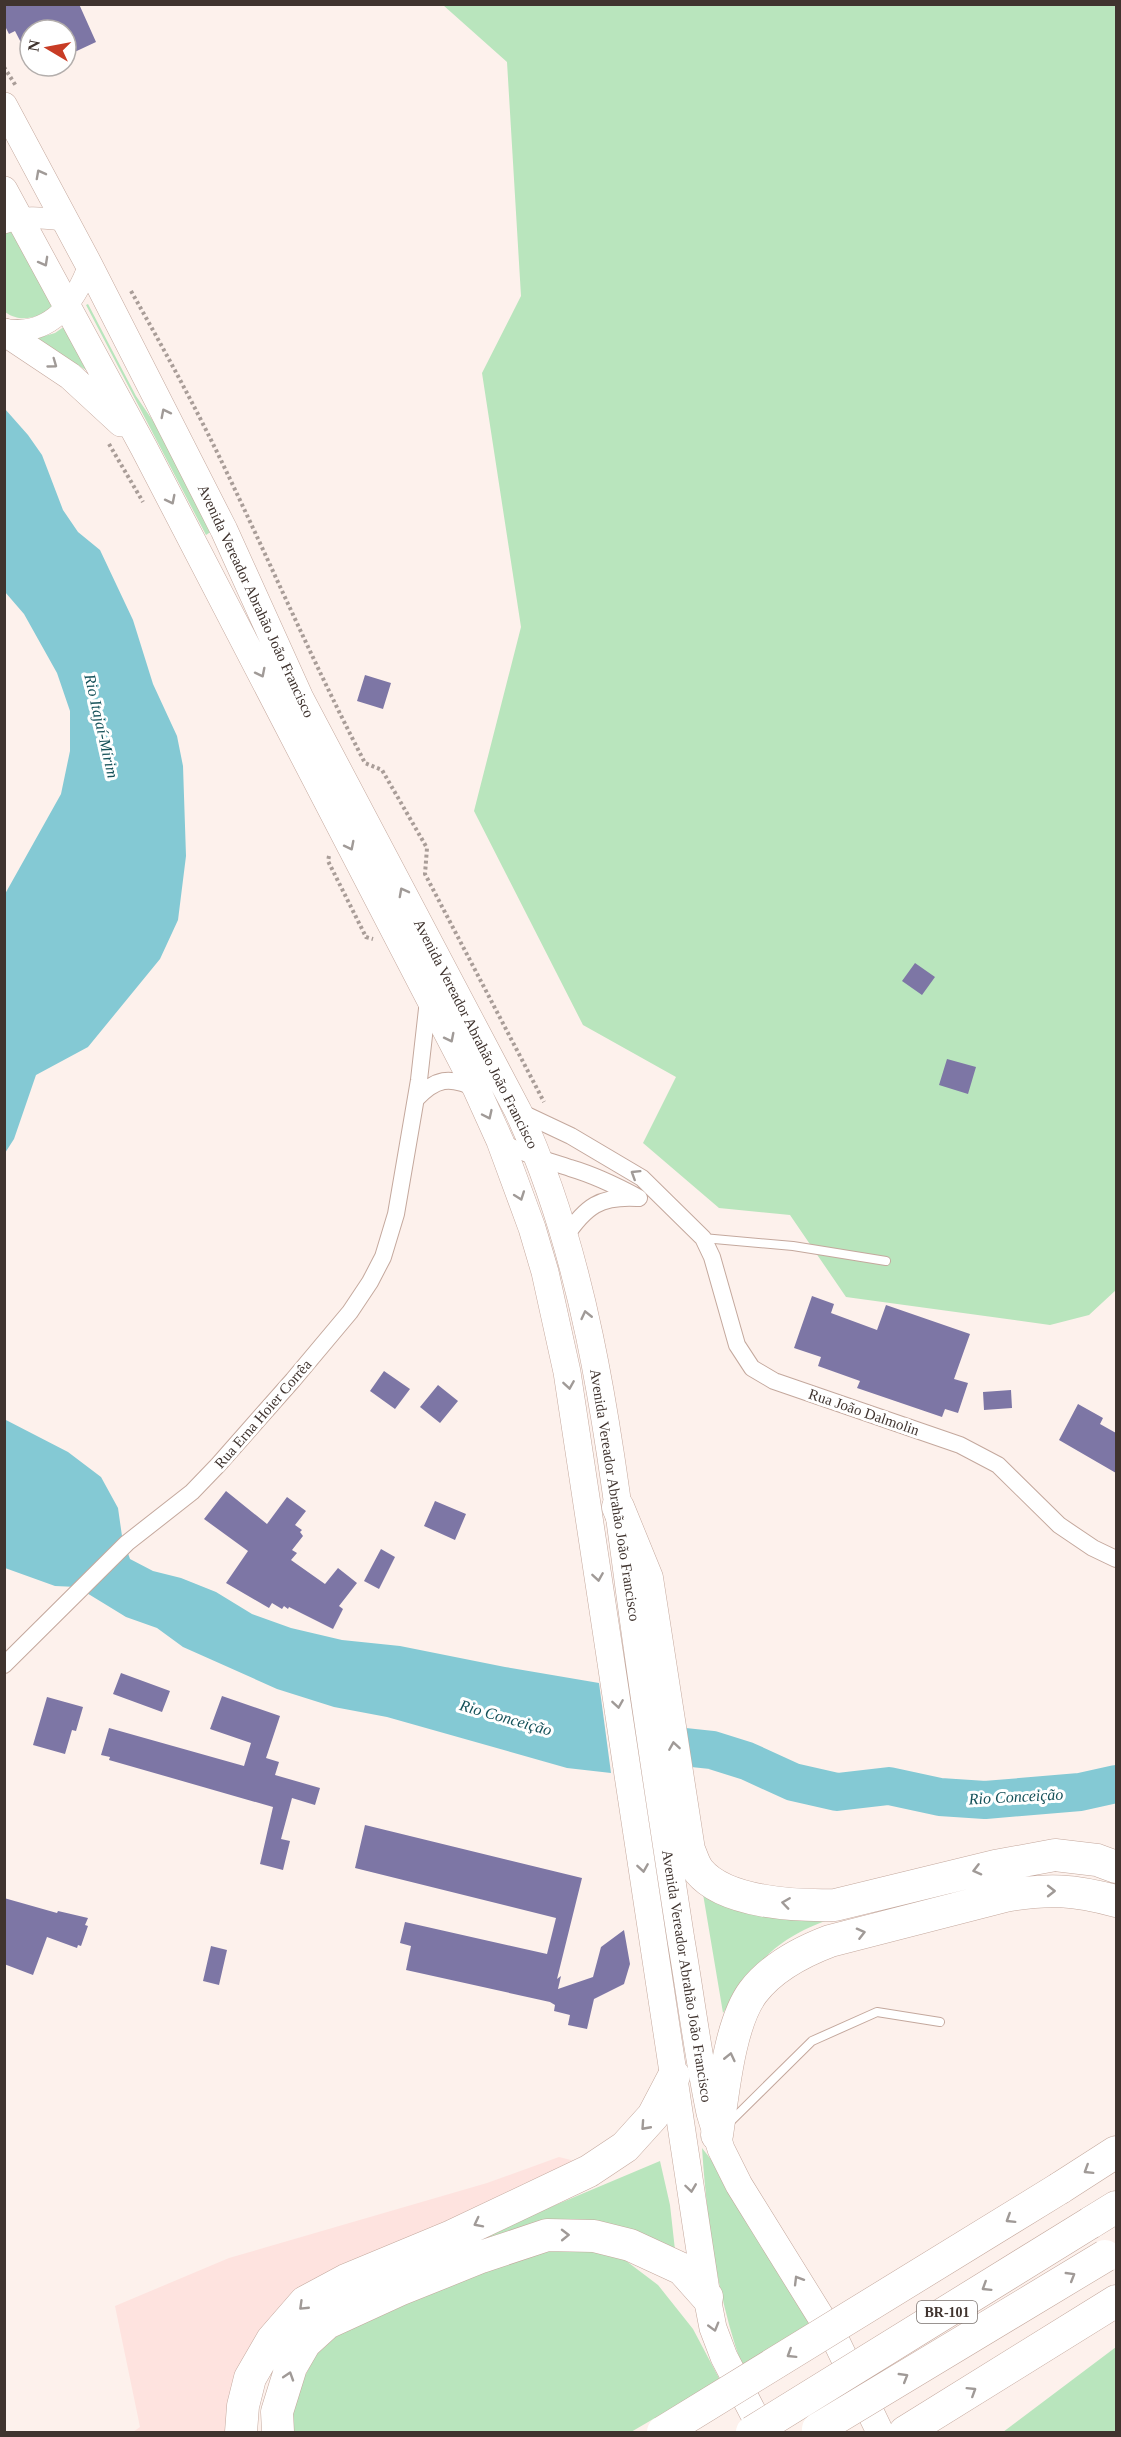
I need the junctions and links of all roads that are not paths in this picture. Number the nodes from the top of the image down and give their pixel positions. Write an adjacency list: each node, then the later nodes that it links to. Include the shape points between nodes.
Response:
1 (10, 96): 3 (main road, Avenida Vereador Abrahão João Francisco, one-way to 1)
2 (4, 189): 4 (main road, Avenida Vereador Abrahão João Francisco)
3 (65, 220): 4 (street); 5 (main road, Avenida Vereador Abrahão João Francisco)
4 (12, 221): 6 (main road, Avenida Vereador Abrahão João Francisco, one-way to 6)
5 (89, 265): 6 (street); 12 (main road, Avenida Vereador Abrahão João Francisco, one-way to 5, via 300,698 224,530)
6 (68, 306): 7 (street, via 54,320 35,329); 8 (main road, Avenida Vereador Abrahão João Francisco)
7 (4, 331): 8 (main road, one-way to 8, via 86,389)
8 (144, 448): 9 (main road, Avenida Vereador Abrahão João Francisco, one-way to 9)
9 (428, 995): 10 (main road, Avenida Vereador Abrahão João Francisco, one-way to 10); 11 (street, Rua Erna Hoier Corrêa)
10 (476, 1088): 11 (street, via 450,1080 436,1082); 13 (main road, Avenida Vereador Abrahão João Francisco, one-way to 13)
11 (416, 1099): 22 (street, Rua Erna Hoier Corrêa, via 396,1214 383,1257 350,1312 192,1492 127,1543)
12 (518, 1111): 14 (main road, Avenida Vereador Abrahão João Francisco); 16 (street, Rua João Dalmolin, one-way to 12, via 642,1178)
13 (500, 1141): 14 (street, Rua João Dalmolin); 27 (main road, Avenida Vereador Abrahão João Francisco, one-way to 27, via 532,1228 567,1372)
14 (541, 1160): 15 (street, Rua João Dalmolin, via 595,1177); 17 (main road, Avenida Vereador Abrahão João Francisco)
15 (639, 1198): 16 (street, Rua João Dalmolin); 17 (street, Rua João Dalmolin, via 613,1198 597,1203 582,1214)
16 (677, 1214): 18 (street, Rua João Dalmolin)
17 (566, 1237): 20 (main road, Avenida Vereador Abrahão João Francisco, one-way to 17, via 588,1323)
18 (703, 1238): 19 (lane, via 793,1246); 21 (street, Rua João Dalmolin, via 737,1345 752,1368 774,1381 960,1445 998,1465 1059,1525)
19 (886, 1261)
20 (618, 1507): 23 (highway, one-way to 20, via 647,1641 647,1578)
21 (1116, 1559)
22 (4, 1665)
23 (672, 1804): 24 (highway, one-way to 23, via 1097,1860 1055,1855 835,1905 783,1902 743,1896 718,1886 697,1869); 28 (main road, Avenida Vereador Abrahão João Francisco, via 704,2083)
24 (1116, 1867)
25 (1116, 1901): 28 (highway, one-way to 25, via 725,2079 742,2012 753,1992 779,1966 811,1948 840,1938 1032,1891 1078,1891)
26 (940, 2022): 28 (lane, via 878,2012 812,2041)
27 (674, 2076): 32 (main road, Avenida Vereador Abrahão João Francisco, one-way to 32); 34 (highway, one-way to 34, via 653,2116 625,2147 589,2171 305,2302 272,2340 250,2378)
28 (717, 2135): 40 (main road, Avenida Vereador Abrahão João Francisco, one-way to 28, via 849,2366 739,2185)
29 (1116, 2152): 36 (highway, one-way to 36, bridge)
30 (1116, 2207): 37 (highway, BR-101, one-way to 37, bridge)
31 (1111, 2252): 39 (highway, BR-101, one-way to 31, bridge)
32 (707, 2297): 35 (highway, one-way to 32, via 277,2412 291,2367 305,2343 327,2323 481,2257 547,2235 594,2235 630,2245 682,2270); 38 (main road, Avenida Vereador Abrahão João Francisco, one-way to 38, via 724,2357)
33 (1116, 2301): 41 (highway, one-way to 33)
34 (241, 2433)
35 (278, 2433)
36 (663, 2433)
37 (752, 2433)
38 (763, 2433)
39 (812, 2433)
40 (880, 2433)
41 (905, 2433)

